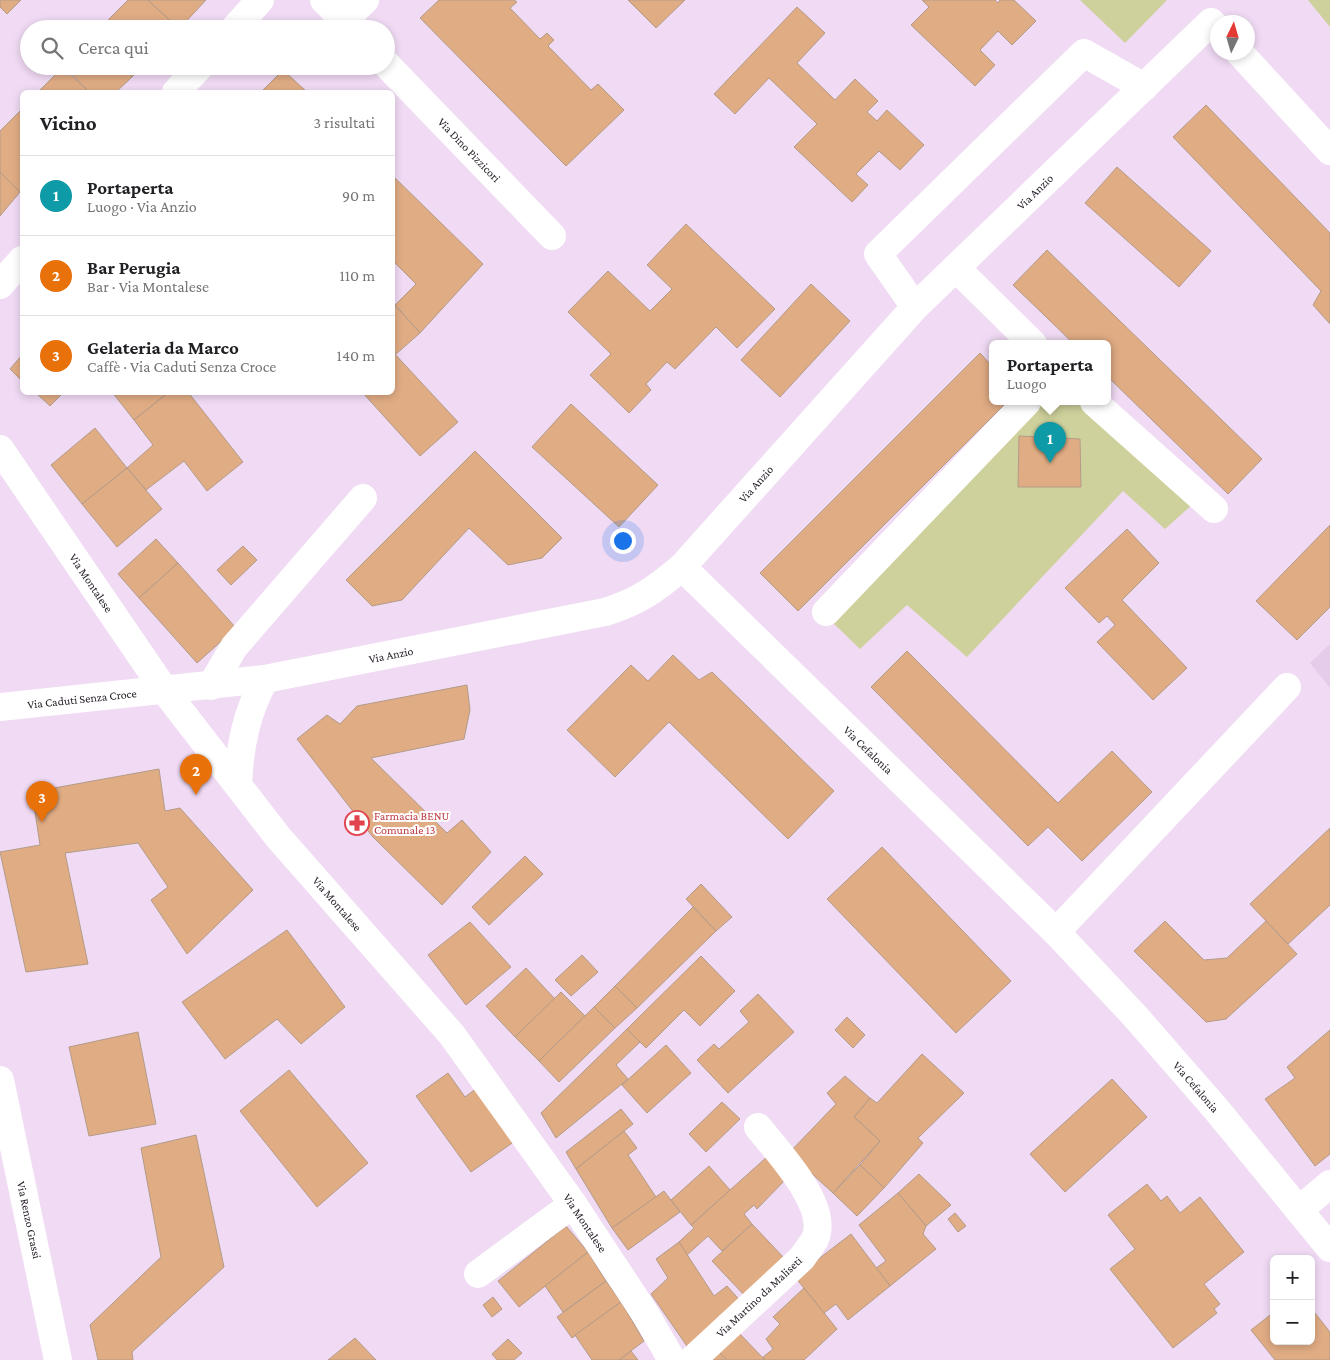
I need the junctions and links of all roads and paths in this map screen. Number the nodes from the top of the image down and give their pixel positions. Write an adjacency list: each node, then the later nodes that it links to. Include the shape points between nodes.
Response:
1 (260, 0): 4 (street)
2 (324, 0): 5 (street)
3 (365, 0): 6 (street)
4 (242, 20)
5 (344, 20)
6 (351, 20)
7 (1210, 29): 11 (street, Via Anzio)
8 (1246, 60): 13 (street)
9 (395, 73): 14 (street, Via Dino Pizzicori)
10 (192, 75): 12 (street)
11 (1144, 87): 16 (street, Via Anzio); 18 (street, via 1084,53 878,254)
12 (178, 90)
13 (1330, 151)
14 (552, 236)
15 (20, 262): 17 (street)
16 (956, 268): 18 (street, Via Anzio); 19 (street)
17 (0, 285)
18 (915, 307): 25 (street, Via Anzio)
19 (1029, 340)
20 (1024, 405): 26 (street)
21 (1097, 405): 24 (street)
22 (0, 449): 30 (street, Via Montalese)
23 (363, 498): 28 (street, via 234,647)
24 (1214, 509)
25 (682, 567): 27 (street, Via Anzio, via 655,590 631,604 604,612); 33 (street, Via Cefalonia)
26 (826, 612)
27 (265, 679): 28 (street, Via Anzio); 32 (street, via 252,704 243,734)
28 (211, 686): 30 (street, Via Anzio)
29 (1287, 687): 33 (street)
30 (165, 691): 31 (street, Via Caduti Senza Croce); 32 (street, Via Montalese)
31 (0, 707)
32 (238, 784): 37 (street, Via Montalese, via 278,837 452,1035)
33 (1056, 932): 38 (street, Via Cefalonia, via 1134,1015)
34 (0, 1080): 41 (street, Via Renzo Grassi)
35 (758, 1127): 43 (street, Via Martino da Maliseti, via 794,1172 812,1203 817,1220 815,1238 802,1258)
36 (1330, 1184): 38 (street)
37 (573, 1204): 40 (street); 42 (street, Via Montalese)
38 (1299, 1210): 39 (street, Via Cefalonia)
39 (1330, 1248)
40 (478, 1274)
41 (58, 1360)
42 (672, 1360)
43 (692, 1360)

